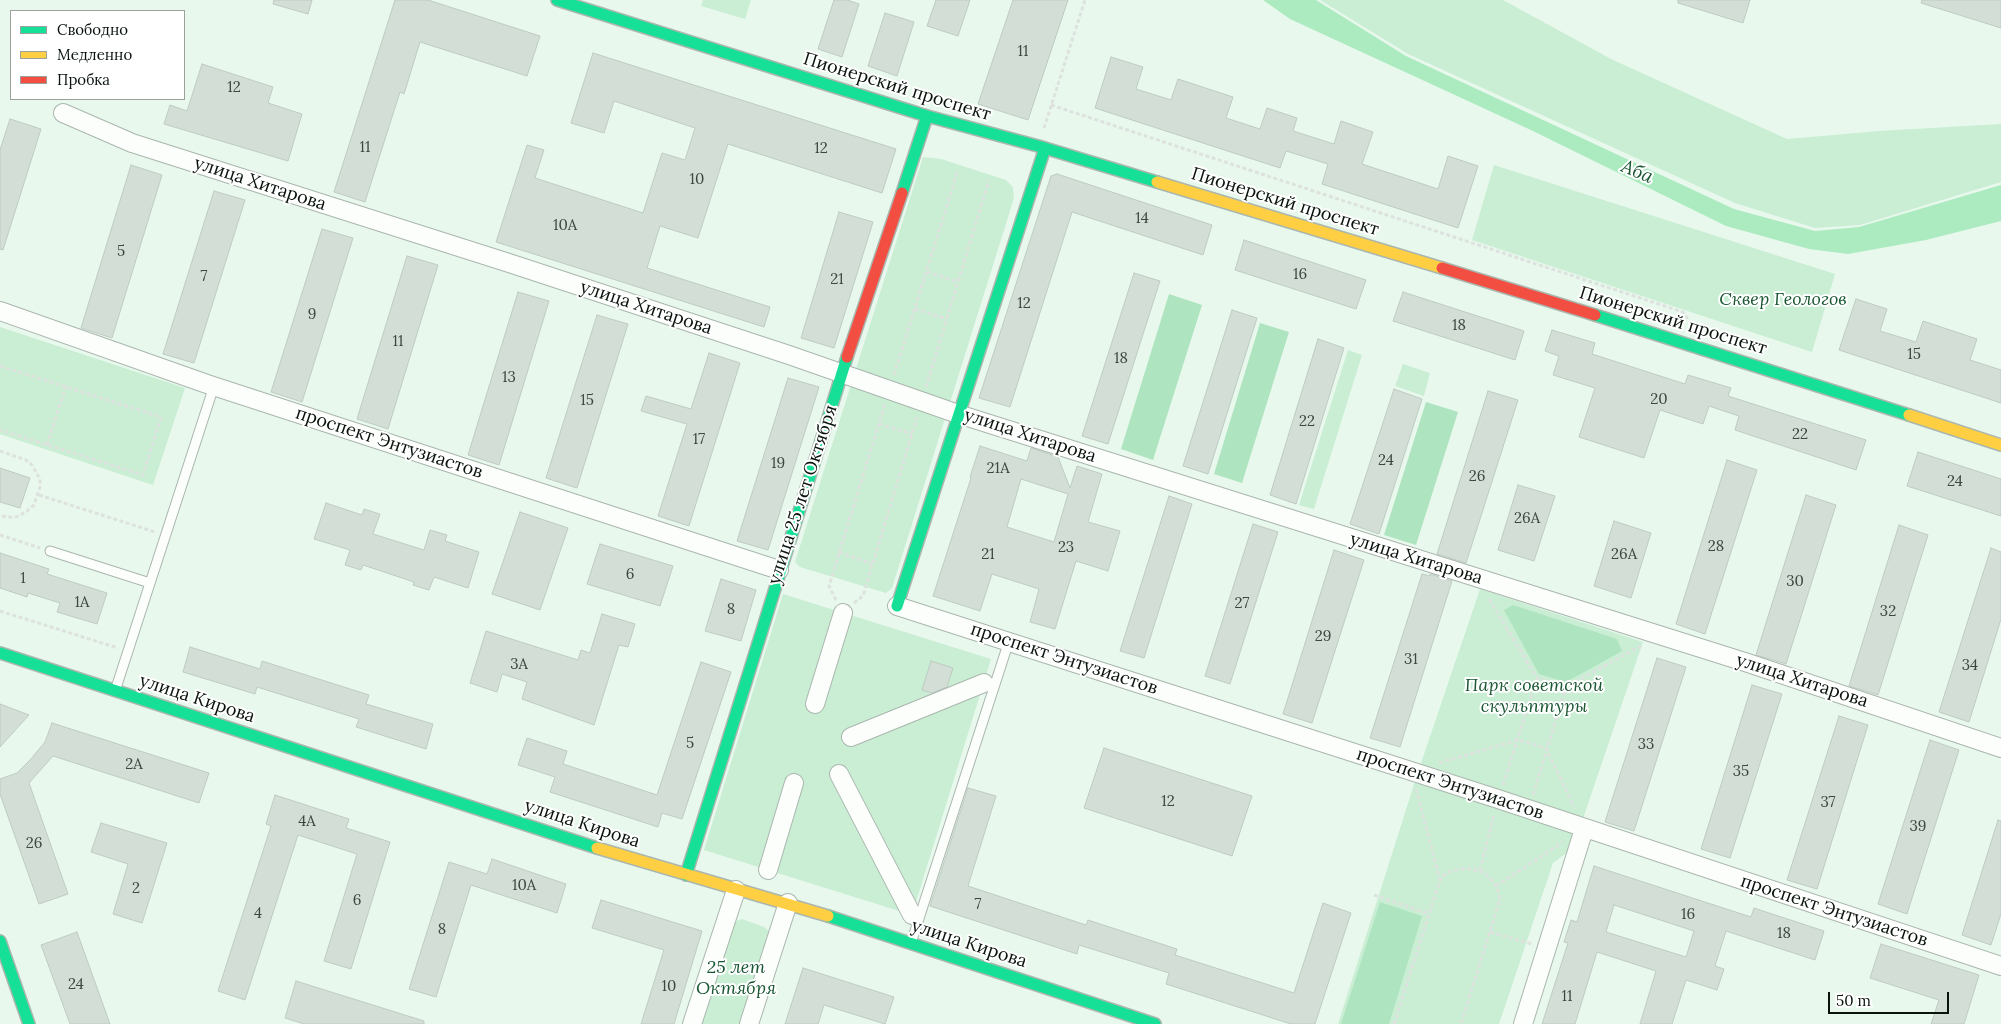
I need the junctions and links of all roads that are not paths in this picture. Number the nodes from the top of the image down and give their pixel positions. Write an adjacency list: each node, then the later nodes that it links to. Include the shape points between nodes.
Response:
1 (557, 0): 3 (street, Пионерский проспект)
2 (63, 114): 6 (street, улица Хитарова, via 132,143)
3 (927, 116): 4 (street, Пионерский проспект); 6 (street, улица 25 лет Октября)
4 (1042, 147): 8 (street); 9 (street, Пионерский проспект, via 1578,309)
5 (0, 310): 7 (street, проспект Энтузиастов)
6 (842, 373): 8 (street, улица Хитарова); 11 (street, улица 25 лет Октября)
7 (214, 386): 11 (street, проспект Энтузиастов); 12 (lane)
8 (958, 414): 13 (street); 21 (street, улица Хитарова, via 1834,691)
9 (2001, 445)
10 (50, 551): 12 (lane)
11 (779, 570): 26 (street, улица 25 лет Октября)
12 (150, 583): 18 (lane)
13 (897, 606): 15 (street, проспект Энтузиастов)
14 (843, 613): 19 (street)
15 (1009, 641): 24 (street, проспект Энтузиастов); 31 (lane)
16 (0, 653): 18 (street, улица Кирова)
17 (984, 683): 20 (street)
18 (115, 691): 26 (street, улица Кирова)
19 (815, 704)
20 (851, 737)
21 (2001, 748)
22 (839, 774): 29 (street)
23 (794, 783): 25 (street)
24 (1584, 829): 32 (street, проспект Энтузиастов); 38 (street)
25 (768, 870)
26 (686, 875): 27 (street, улица Кирова)
27 (736, 890): 28 (street, улица Кирова); 35 (street)
28 (788, 903): 31 (street, улица Кирова); 36 (street)
29 (912, 915)
30 (0, 941): 34 (street)
31 (911, 943): 33 (street, улица Кирова)
32 (2001, 966)
33 (1104, 1016): 37 (street, улица Кирова)
34 (29, 1024)
35 (692, 1024)
36 (749, 1024)
37 (1155, 1024)
38 (1523, 1024)

